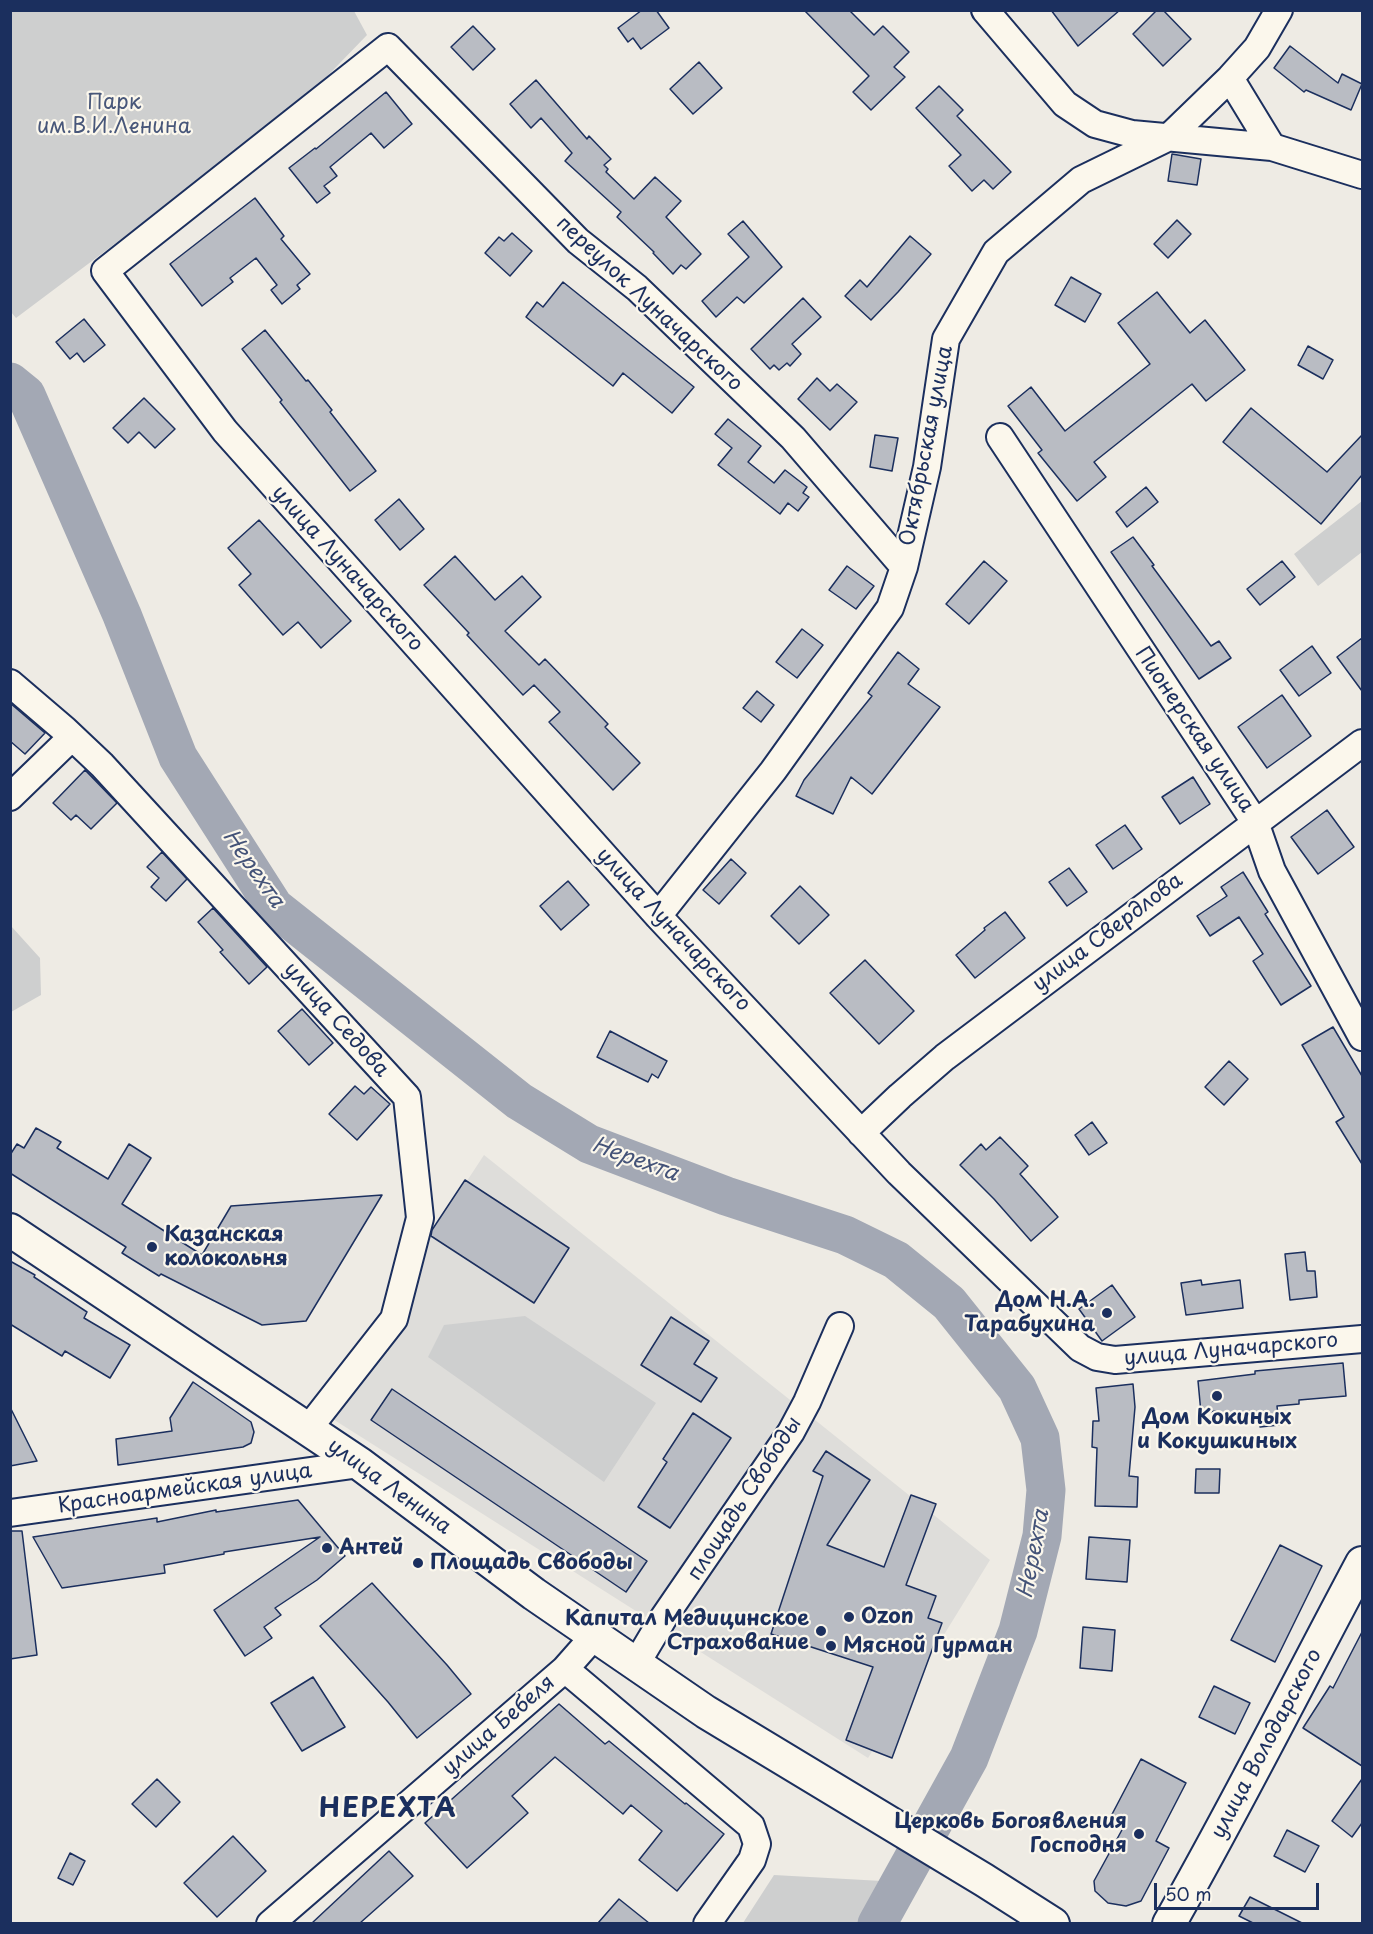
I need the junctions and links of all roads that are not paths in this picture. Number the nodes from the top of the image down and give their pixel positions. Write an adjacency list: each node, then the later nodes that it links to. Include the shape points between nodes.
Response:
1 (985, 10): 4 (street, via 1065,104 1095,124 1132,134)
2 (1279, 10): 3 (street, Октябрьская улица, via 1257,48)
3 (1230, 78): 4 (street, Октябрьская улица); 5 (street)
4 (1168, 137): 5 (street); 9 (street, Октябрьская улица, via 1081,180 996,252 946,339 927,467)
5 (1272, 147): 6 (street)
6 (1362, 175)
7 (105, 271): 9 (street, переулок Луначарского, via 388,48 578,241 637,288 794,438); 15 (street, улица Луначарского, via 225,431)
8 (1000, 437): 14 (street, Пионерская улица)
9 (904, 567): 15 (street, Октябрьская улица, via 890,608 773,771)
10 (10, 683): 11 (street, улица Седова)
11 (72, 737): 13 (street); 21 (street, улица Седова, via 407,1097 420,1218 394,1319)
12 (1362, 743): 14 (street, улица Свердлова)
13 (10, 797)
14 (1255, 822): 16 (street, Пионерская улица, via 1272,871); 17 (street, улица Свердлова, via 945,1056)
15 (658, 916): 17 (street, улица Луначарского)
16 (1362, 1037)
17 (861, 1133): 20 (street, улица Луначарского, via 1080,1348 1096,1357 1114,1360)
18 (10, 1230): 21 (main road, улица Ленина)
19 (840, 1326): 26 (street, площадь Свободы, via 791,1432)
20 (1362, 1339)
21 (308, 1429): 22 (main road, улица Ленина)
22 (360, 1464): 23 (street, Красноармейская улица); 25 (main road, улица Ленина)
23 (10, 1513)
24 (1362, 1563): 31 (main road, улица Володарского, via 1221,1833)
25 (595, 1635): 26 (main road, улица Ленина); 27 (street, улица Бебеля)
26 (636, 1664): 30 (main road, улица Ленина, via 706,1713)
27 (565, 1669): 28 (street, улица Бебеля); 29 (street, via 752,1826 757,1844 752,1860)
28 (270, 1923)
29 (707, 1923)
30 (1053, 1923)
31 (1169, 1923)

